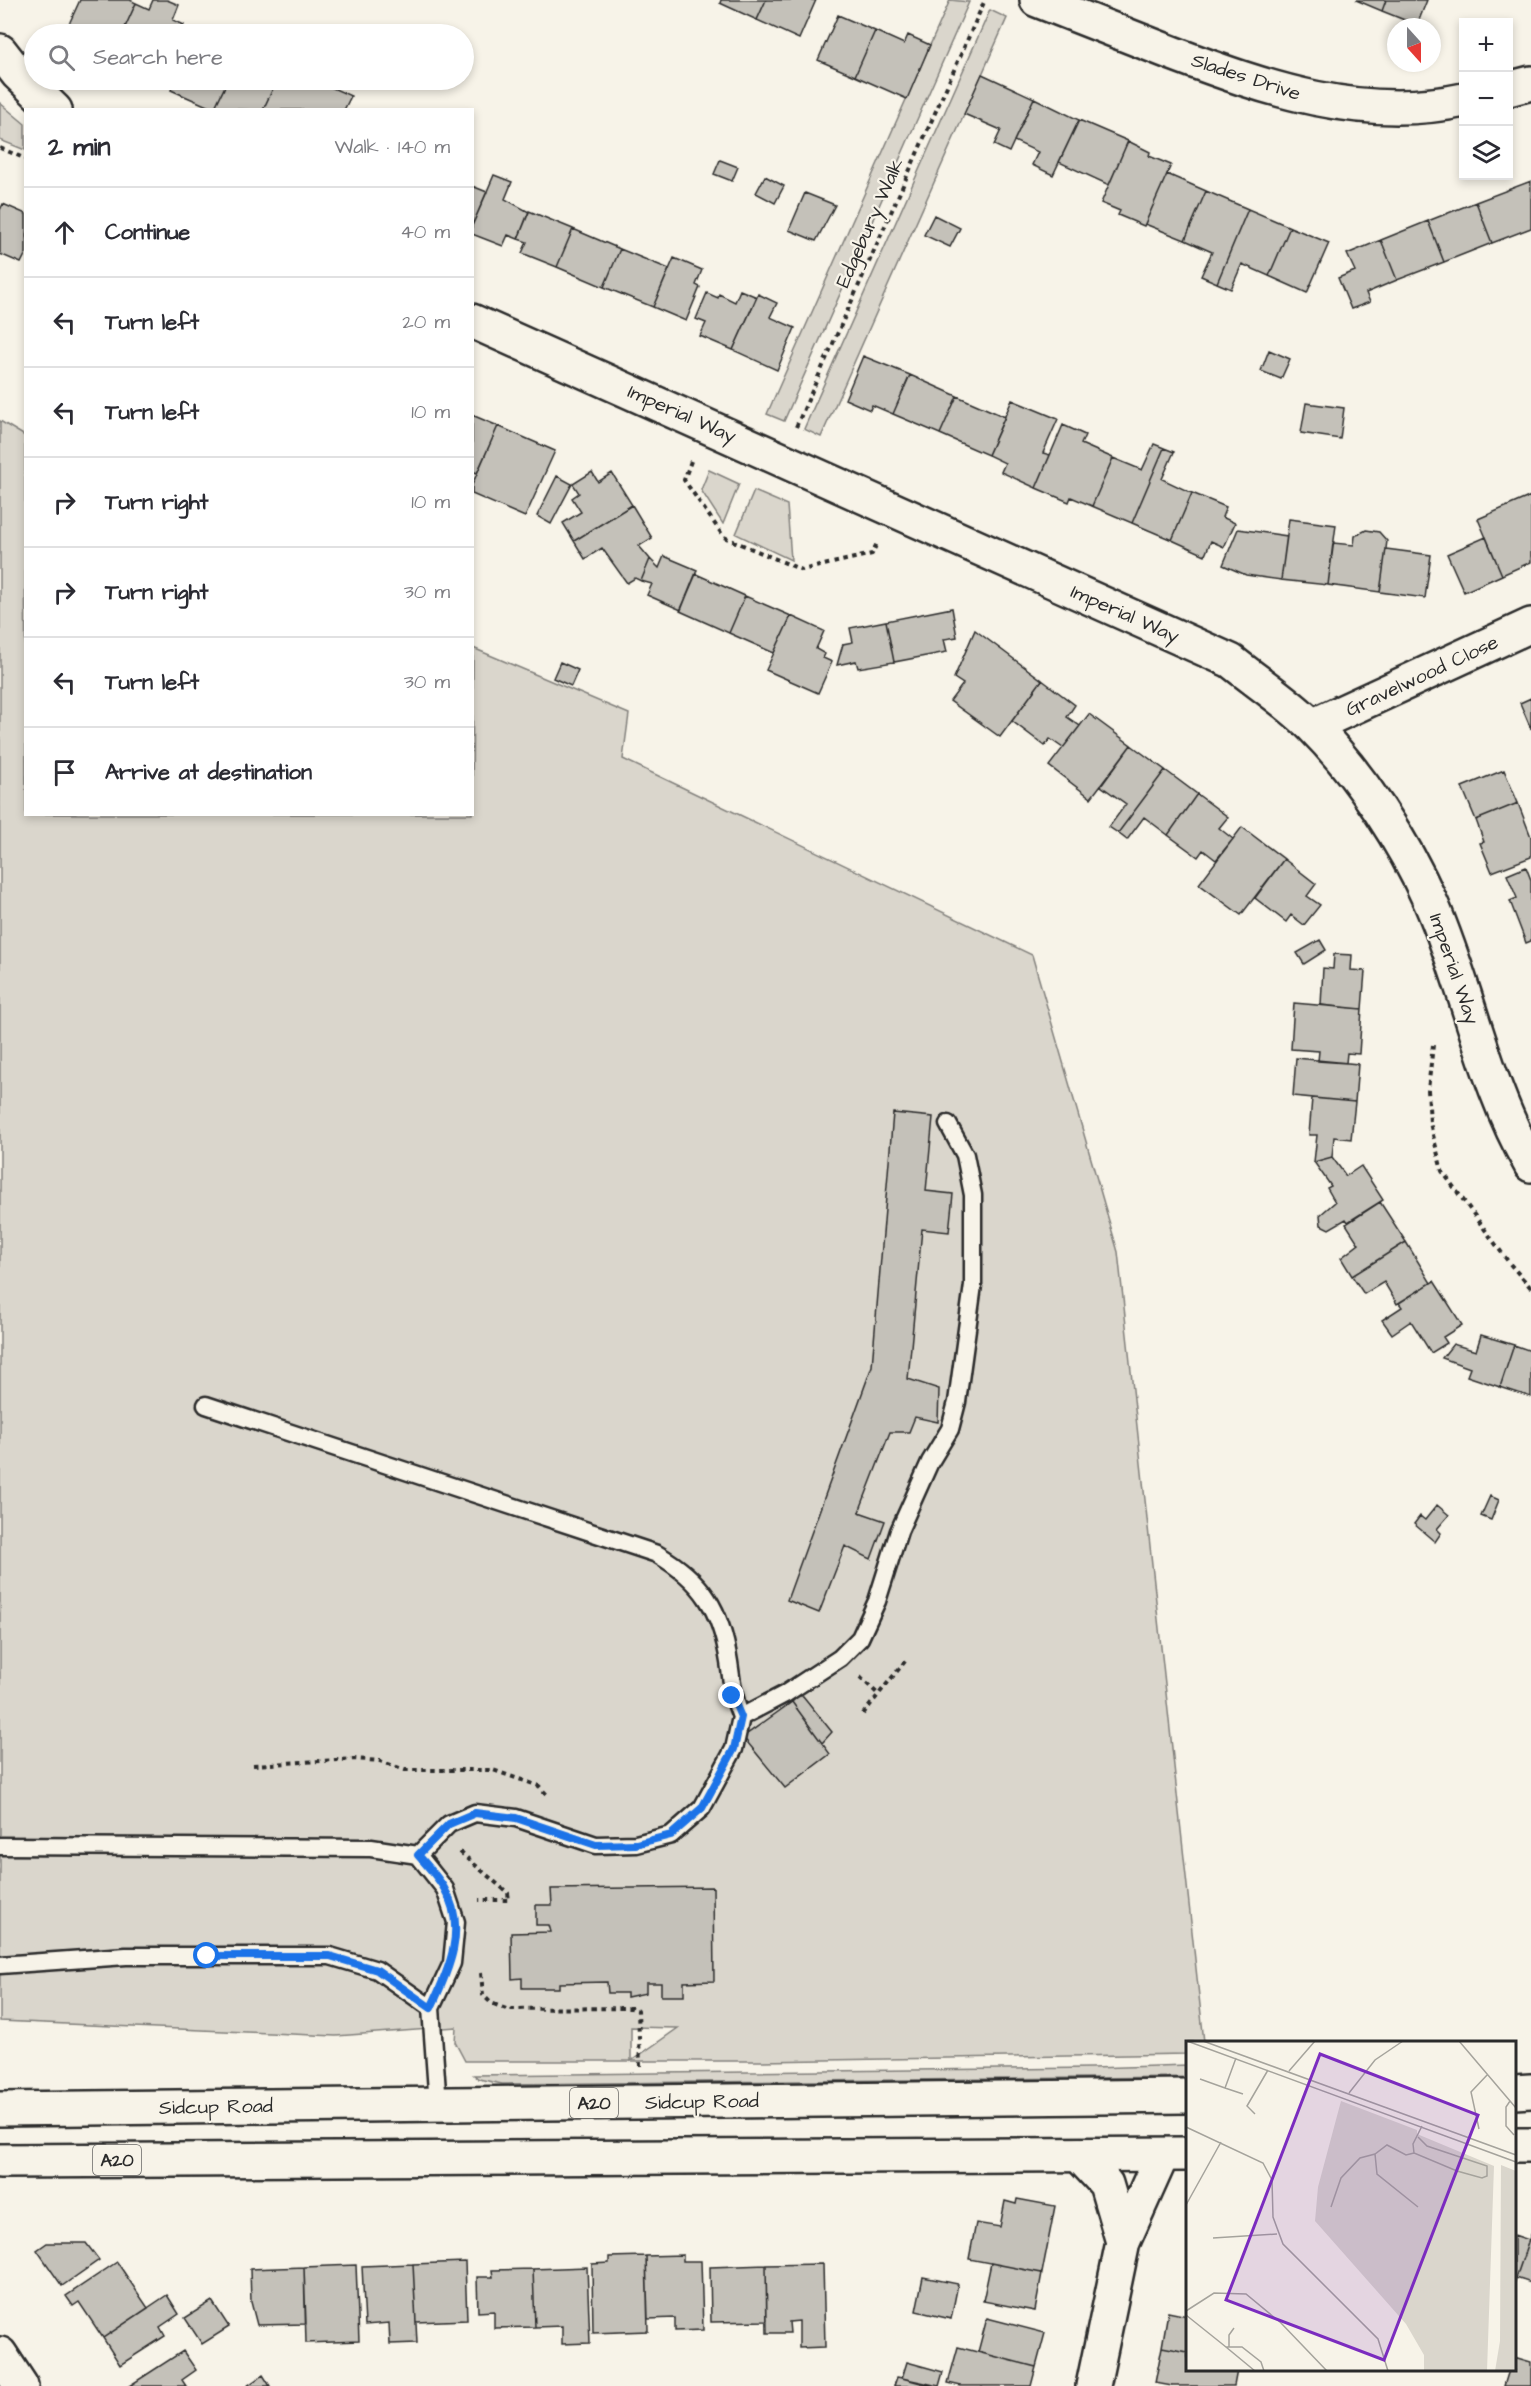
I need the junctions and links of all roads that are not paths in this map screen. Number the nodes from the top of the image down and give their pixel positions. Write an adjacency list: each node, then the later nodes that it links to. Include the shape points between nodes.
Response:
1 (1037, 0): 7 (main road, Slades Drive, via 1285,93 1383,109)
2 (0, 51): 3 (main road)
3 (24, 80)
4 (1531, 83): 5 (main road)
5 (1513, 88)
6 (34, 90): 8 (main road)
7 (1459, 101)
8 (53, 108)
9 (474, 322): 11 (main road, Imperial Way, via 1231,661)
10 (1531, 625): 11 (main road, Gravelwood Close)
11 (1312, 726): 13 (main road, Imperial Way, via 1375,802 1431,904 1499,1103)
12 (948, 1124): 15 (lane, via 965,1155 973,1195 973,1285 950,1429 930,1462 899,1531 860,1638 840,1658)
13 (1531, 1165)
14 (206, 1406): 15 (lane, via 657,1554 690,1577 705,1593 719,1619 732,1696)
15 (741, 1717): 17 (lane, via 734,1749 702,1808 671,1835 636,1844 596,1845 516,1818 475,1813 449,1824)
16 (0, 1846): 17 (lane, via 371,1848)
17 (418, 1855): 19 (lane, via 445,1889 456,1922 452,1963)
18 (0, 1965): 19 (lane, via 126,1956 330,1956 377,1970)
19 (431, 2008): 23 (lane)
20 (1531, 2091): 21 (main road)
21 (1516, 2092)
22 (1186, 2096): 23 (main road, Sidcup Road / A20)
23 (438, 2105): 24 (main road, Sidcup Road / A20)
24 (0, 2109)
25 (1079, 2155): 26 (main road, A20); 27 (main road, A20); 28 (main road, via 1106,2184)
26 (1175, 2155): 28 (main road)
27 (0, 2161)
28 (1123, 2242): 31 (main road)
29 (0, 2354): 30 (main road)
30 (21, 2386)
31 (1093, 2386)

